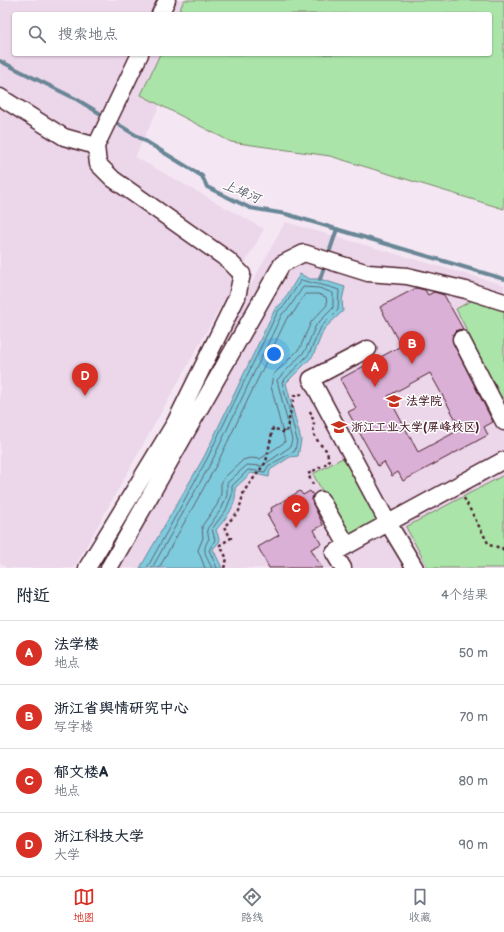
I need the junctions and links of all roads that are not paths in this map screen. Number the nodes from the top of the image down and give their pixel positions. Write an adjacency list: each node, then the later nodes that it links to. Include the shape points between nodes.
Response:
1 (167, 0): 2 (street)
2 (161, 12)
3 (139, 56): 5 (street)
4 (0, 97): 5 (street, via 64,137)
5 (99, 139): 14 (street, via 98,164 113,179 228,260 242,274 237,297 175,423)
6 (504, 302): 15 (street, via 407,276 368,273 304,253 282,264)
7 (461, 339): 9 (street)
8 (368, 349): 12 (street, via 312,378)
9 (504, 422)
10 (504, 460): 12 (street)
11 (321, 500): 13 (street)
12 (388, 524): 13 (street); 17 (street)
13 (347, 545): 16 (street, via 334,552)
14 (87, 568)
15 (109, 568)
16 (342, 568)
17 (415, 568)

